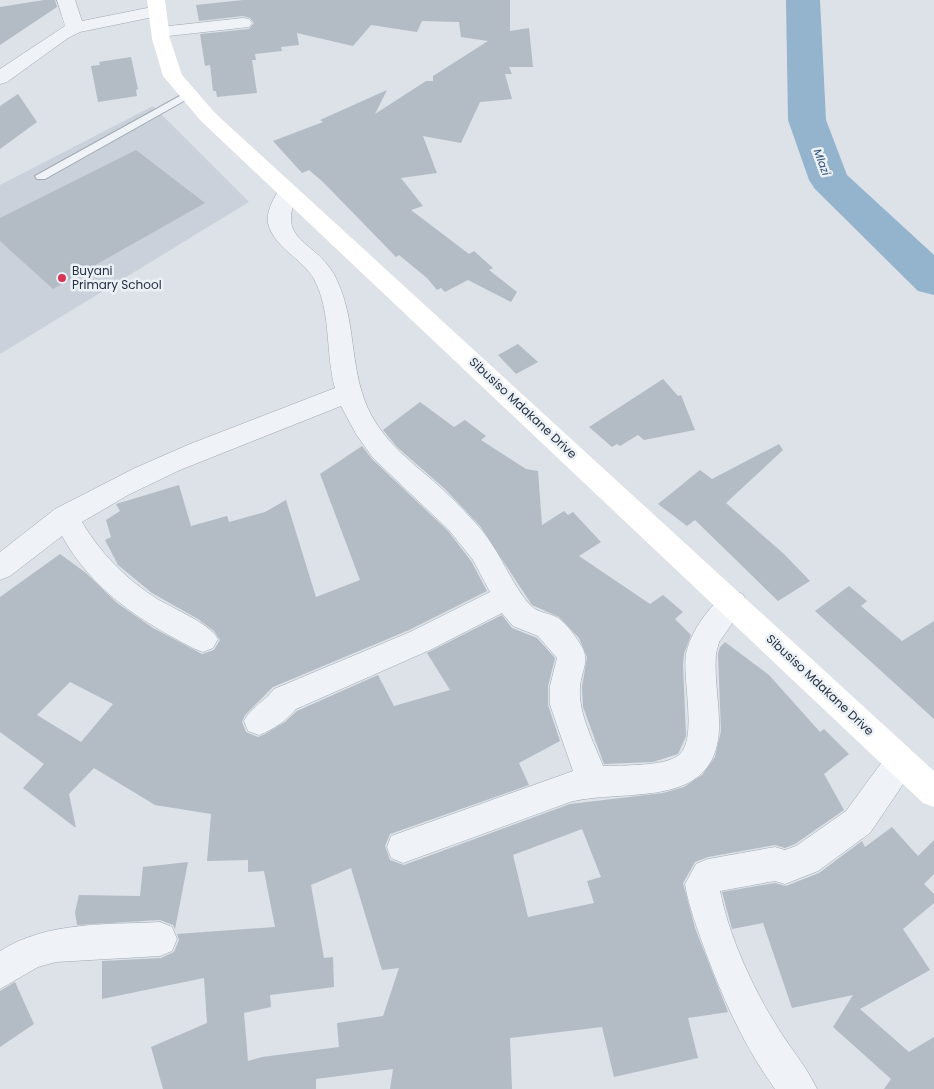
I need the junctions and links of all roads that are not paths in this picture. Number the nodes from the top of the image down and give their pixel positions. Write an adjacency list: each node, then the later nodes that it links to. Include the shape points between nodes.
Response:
1 (66, 0): 4 (street)
2 (157, 14): 3 (street); 4 (street); 6 (street, Sibusiso Mdakane Drive, via 165,56)
3 (243, 23)
4 (75, 28): 5 (street)
5 (0, 78)
6 (187, 94): 7 (lane); 8 (street, Sibusiso Mdakane Drive, via 208,118)
7 (41, 176)
8 (288, 192): 9 (street, via 277,216 278,225 283,235 323,275 335,300); 13 (street, Sibusiso Mdakane Drive)
9 (347, 393): 10 (street, via 315,409 158,468); 12 (street, via 358,416 392,462 451,515 477,547 493,569)
10 (65, 517): 11 (street); 14 (street, via 97,568 158,616)
11 (0, 568)
12 (506, 597): 15 (street, via 420,641 285,700); 17 (street, via 522,617 548,627 572,657 565,686 565,705)
13 (733, 604): 16 (street, Sibusiso Mdakane Drive); 17 (street, via 706,639 699,667 703,720 701,745 691,766 660,776)
14 (203, 639)
15 (259, 721)
16 (901, 761): 18 (street, Sibusiso Mdakane Drive); 22 (street, via 858,822 806,859 786,867 775,864 708,876 702,884 708,913 740,997 773,1056)
17 (594, 782): 19 (street, via 574,785 468,821)
18 (934, 792)
19 (403, 847)
20 (160, 939): 21 (street, via 56,945 30,952)
21 (0, 971)
22 (798, 1089)

